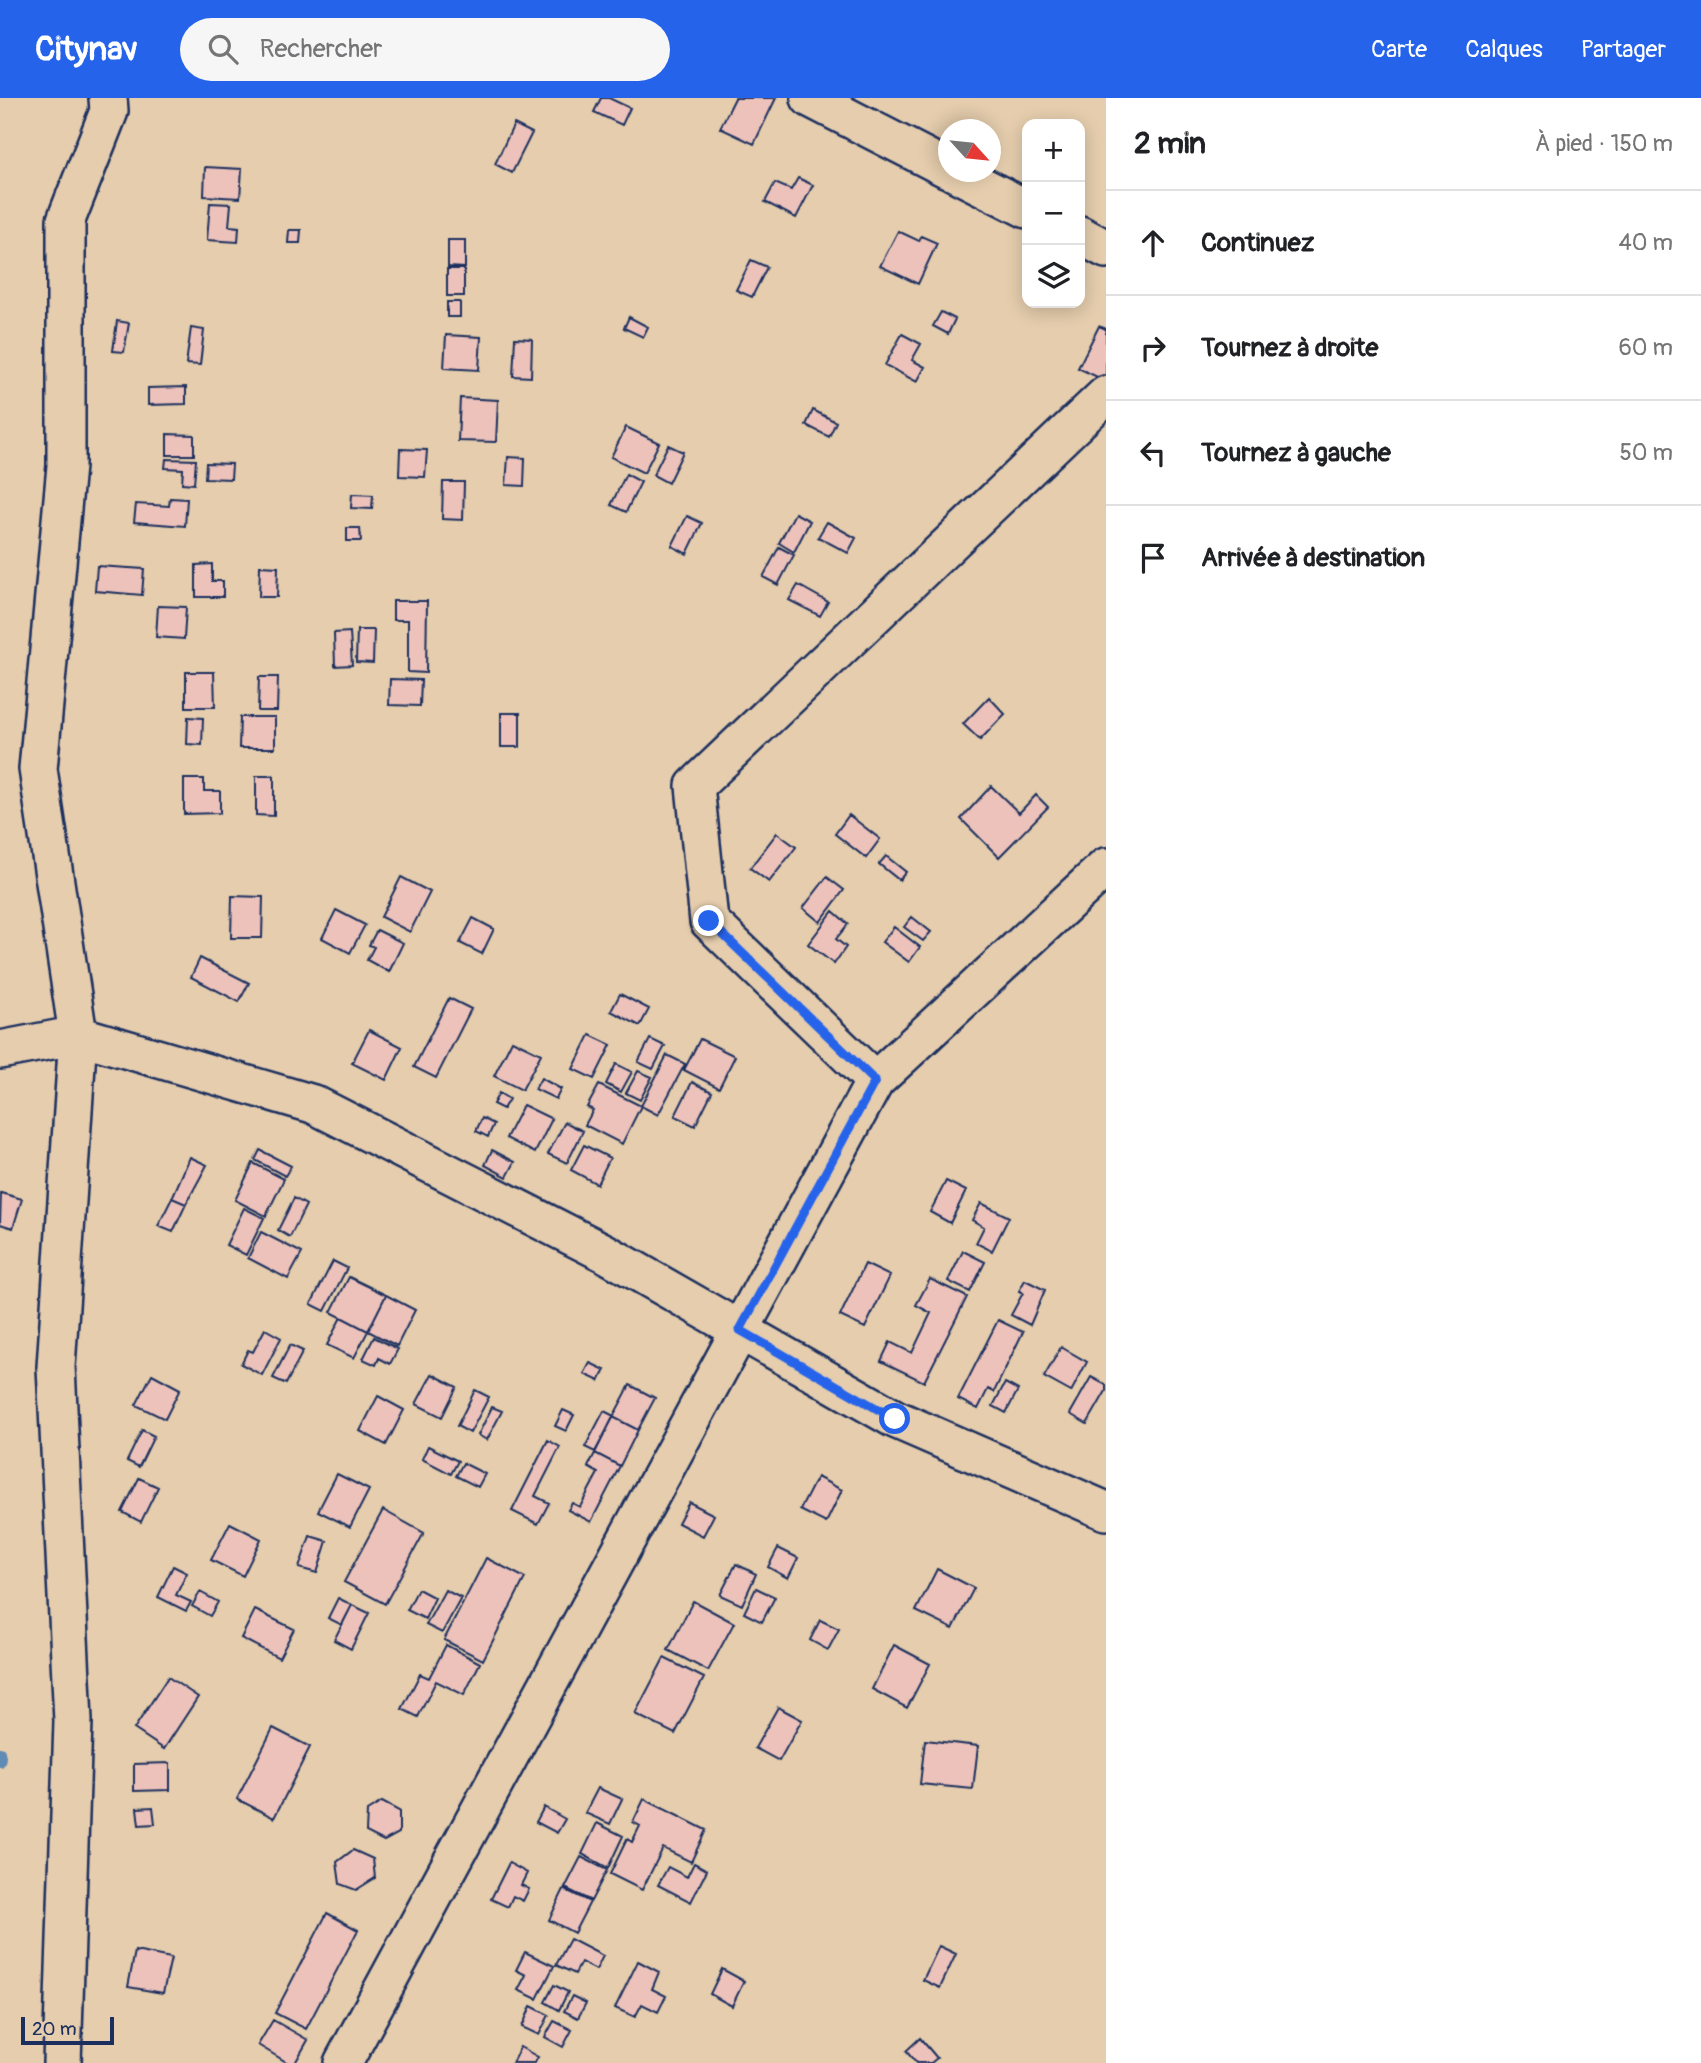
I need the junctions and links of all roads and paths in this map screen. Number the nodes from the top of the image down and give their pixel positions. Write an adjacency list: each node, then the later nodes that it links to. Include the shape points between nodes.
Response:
1 (108, 98): 10 (street, via 109,111 66,220 66,466 38,769)
2 (810, 98): 3 (street)
3 (938, 164)
4 (974, 182): 5 (street)
5 (1022, 206)
6 (1085, 238): 7 (street)
7 (1106, 249)
8 (1106, 395): 12 (street, via 695,786 709,921)
9 (1106, 867): 12 (street)
10 (79, 1035): 11 (street); 13 (street, via 313,1104 605,1253); 15 (street, via 56,1367 73,1721)
11 (0, 1049)
12 (875, 1081): 13 (street)
13 (740, 1330): 14 (street, via 895,1419); 16 (street)
14 (1106, 1511)
15 (62, 2063)
16 (343, 2063)

